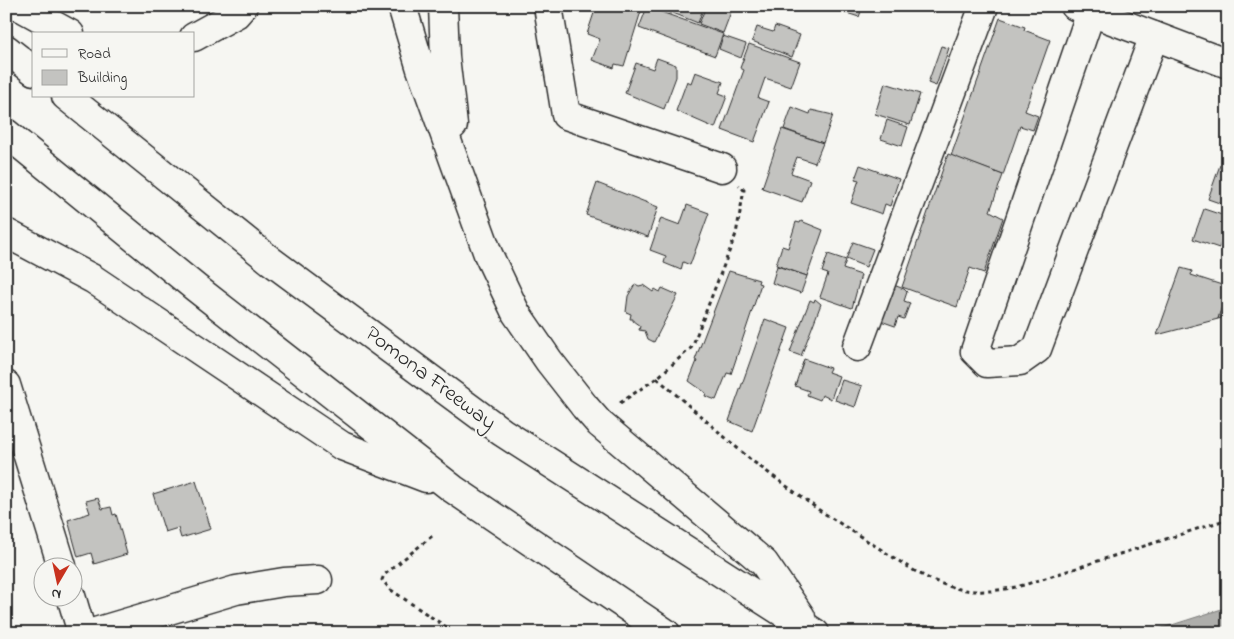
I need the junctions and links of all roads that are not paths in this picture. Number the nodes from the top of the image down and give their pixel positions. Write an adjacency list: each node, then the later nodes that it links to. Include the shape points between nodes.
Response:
1 (19, 6): 8 (main road)
2 (243, 6): 9 (main road, via 236,14)
3 (402, 6): 17 (main road)
4 (443, 6): 17 (main road, via 444,57)
5 (548, 6): 16 (main road, via 566,115)
6 (984, 6): 19 (main road)
7 (1086, 8): 10 (main road); 10 (main road, via 975,351 987,363 1020,361 1037,349)
8 (66, 32)
9 (195, 36)
10 (1154, 36): 12 (main road)
11 (6, 49): 13 (main road)
12 (1228, 64)
13 (32, 69)
14 (68, 98): 25 (main road, Pomona Freeway, via 271,260 510,437)
15 (6, 133): 21 (main road, via 196,288)
16 (722, 168)
17 (459, 178): 25 (main road, via 488,254 516,312 549,361 593,415 764,563)
18 (6, 233): 21 (main road, via 93,279 342,446)
19 (857, 347)
20 (6, 385): 22 (main road)
21 (464, 496): 28 (main road)
22 (59, 556)
23 (318, 580): 27 (main road, via 236,590)
24 (74, 606): 26 (main road)
25 (811, 630)
26 (82, 633)
27 (92, 633)
28 (666, 633)

